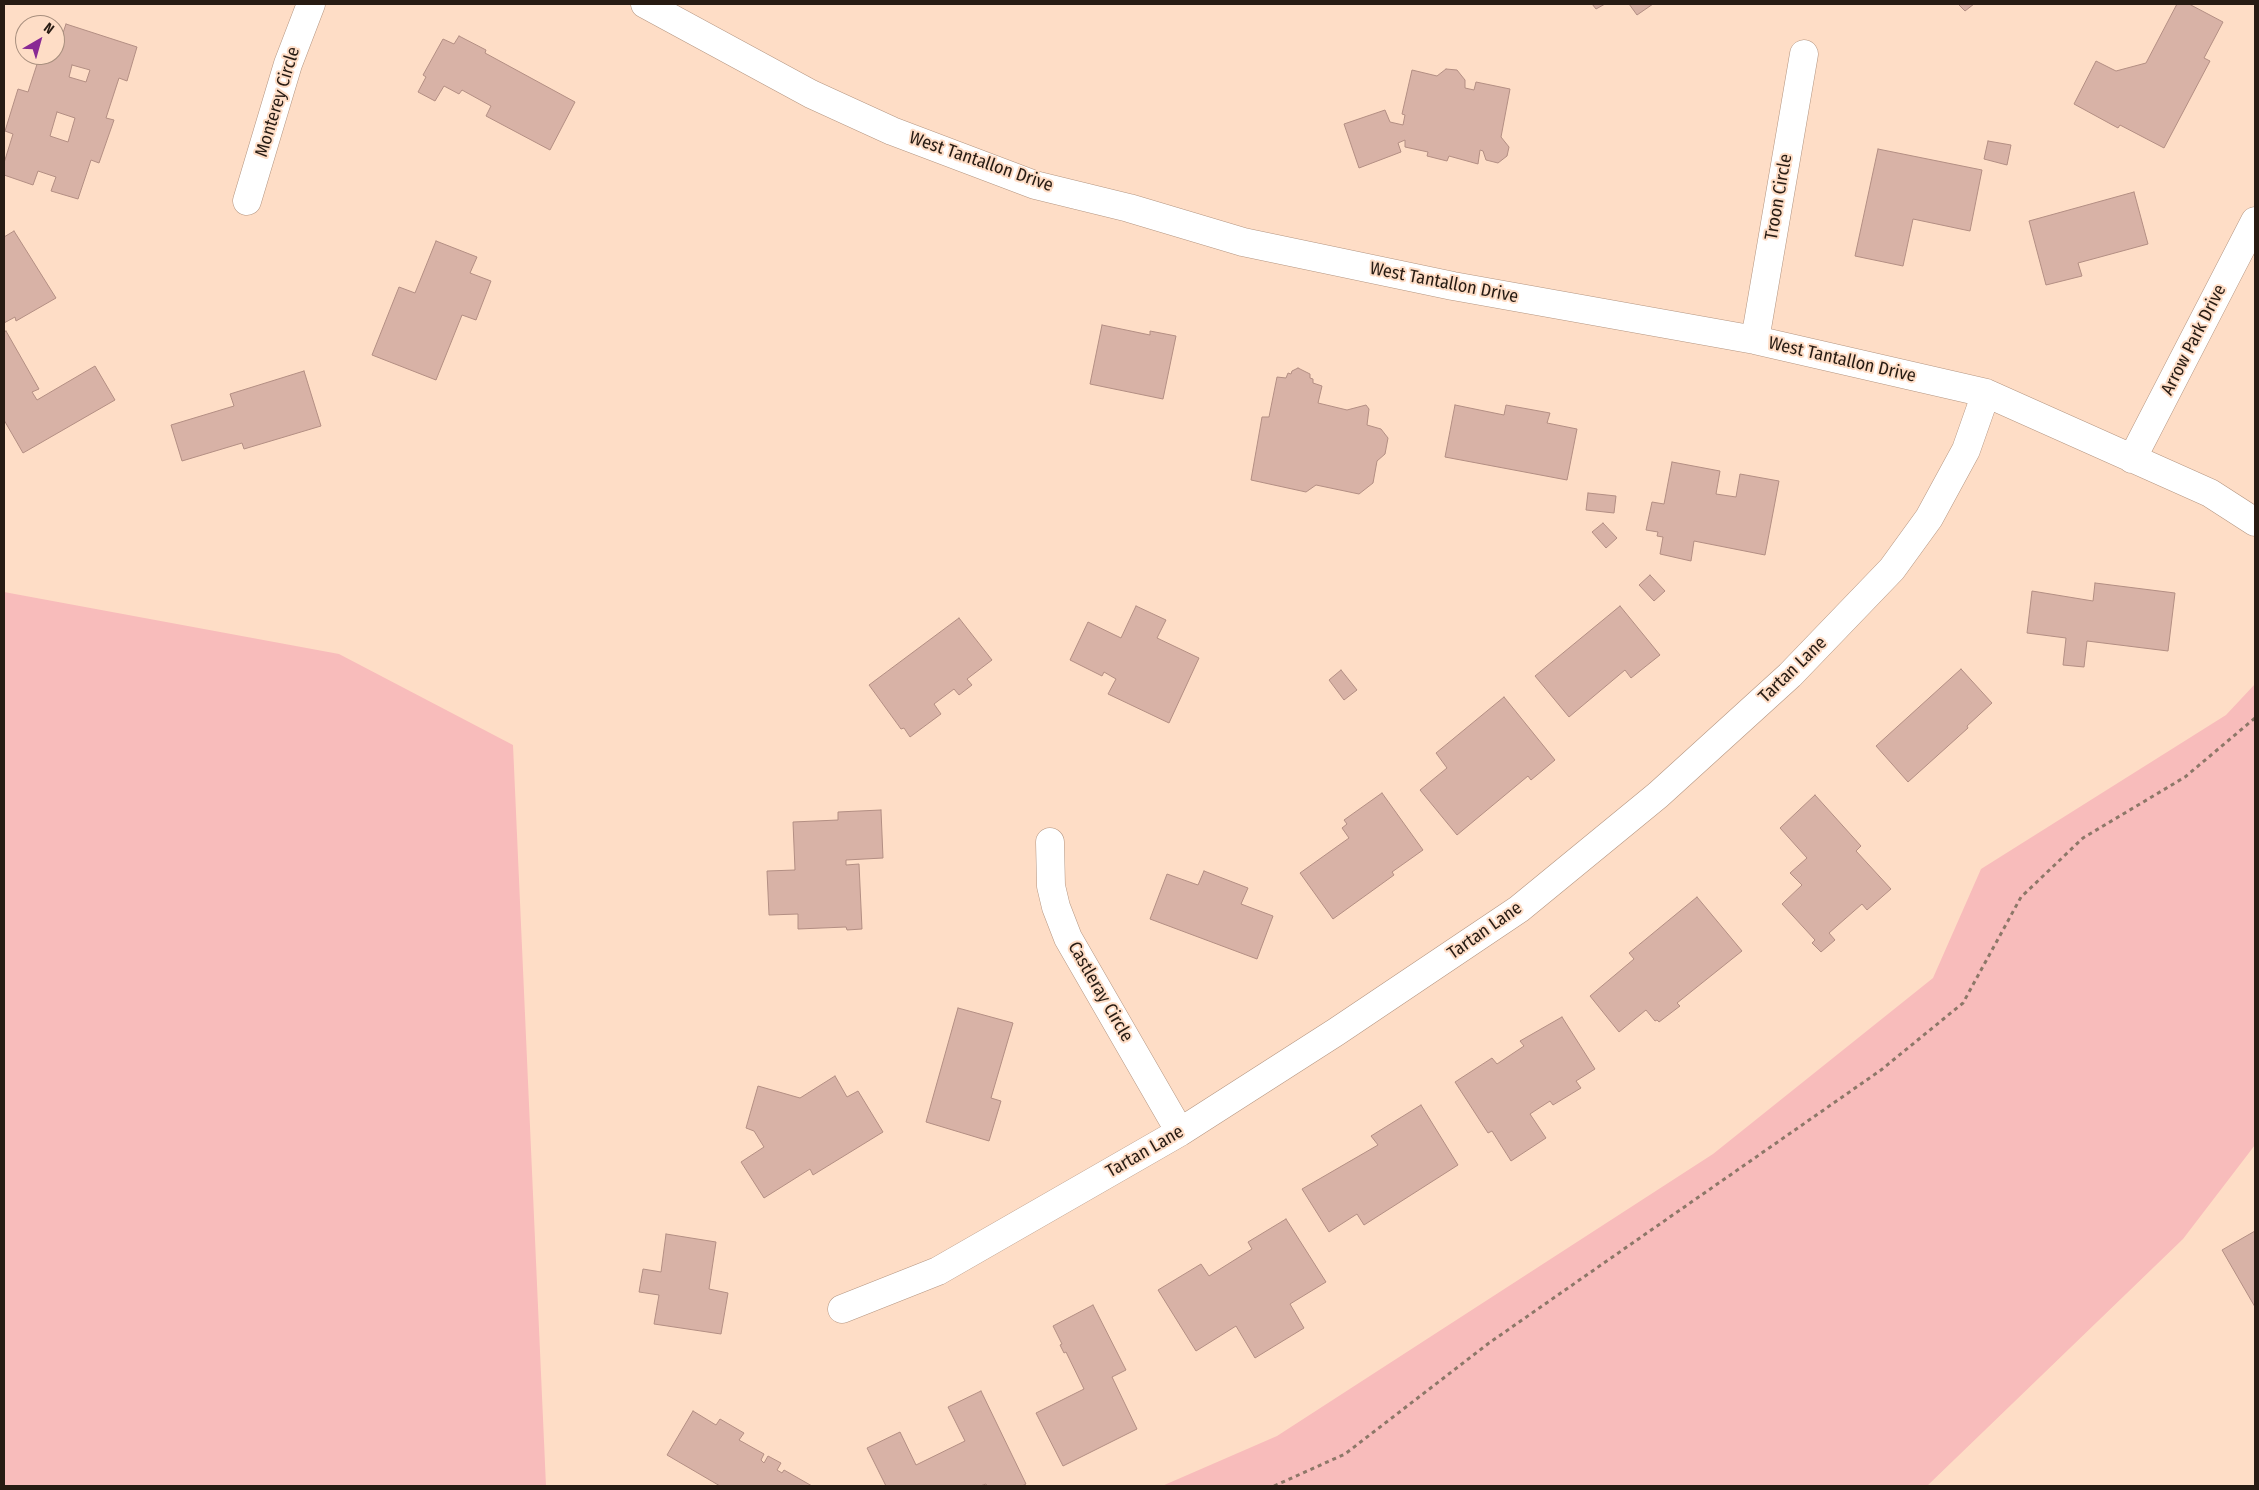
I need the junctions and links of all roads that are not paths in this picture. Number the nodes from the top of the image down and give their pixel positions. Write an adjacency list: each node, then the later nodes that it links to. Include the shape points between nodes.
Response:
1 (311, 4): 4 (street, Monterey Circle, via 288,64)
2 (645, 4): 6 (street, West Tantallon Drive, via 811,94 892,131 1035,185 1120,205 1242,242 1453,286)
3 (1804, 54): 6 (street, Troon Circle)
4 (247, 201)
5 (2255, 221): 8 (street, Arrow Park Drive)
6 (1755, 340): 7 (street, West Tantallon Drive)
7 (1986, 393): 8 (street, West Tantallon Drive); 11 (street, Tartan Lane, via 1966,450 1929,518 1892,569 1790,675 1658,795 1519,909)
8 (2132, 459): 9 (street, West Tantallon Drive, via 2210,493)
9 (2255, 522)
10 (1050, 842): 11 (street, Castleray Circle, via 1050,886 1068,938)
11 (1180, 1132): 12 (street, Tartan Lane, via 938,1271)
12 (842, 1309)

